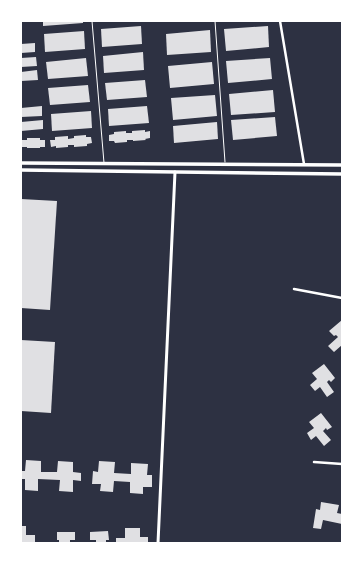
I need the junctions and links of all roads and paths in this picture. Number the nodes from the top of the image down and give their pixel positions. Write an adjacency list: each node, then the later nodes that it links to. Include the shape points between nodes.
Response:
1 (92, 21): 5 (lane)
2 (215, 21): 6 (lane)
3 (280, 21): 7 (street)
4 (21, 163): 5 (main road)
5 (104, 163): 6 (main road)
6 (226, 164): 7 (main road)
7 (304, 164): 8 (main road)
8 (342, 165)
9 (21, 170): 10 (main road)
10 (175, 172): 11 (main road); 16 (street)
11 (342, 174)
12 (294, 289): 13 (street)
13 (342, 298)
14 (314, 462): 15 (street)
15 (342, 464)
16 (158, 543)

